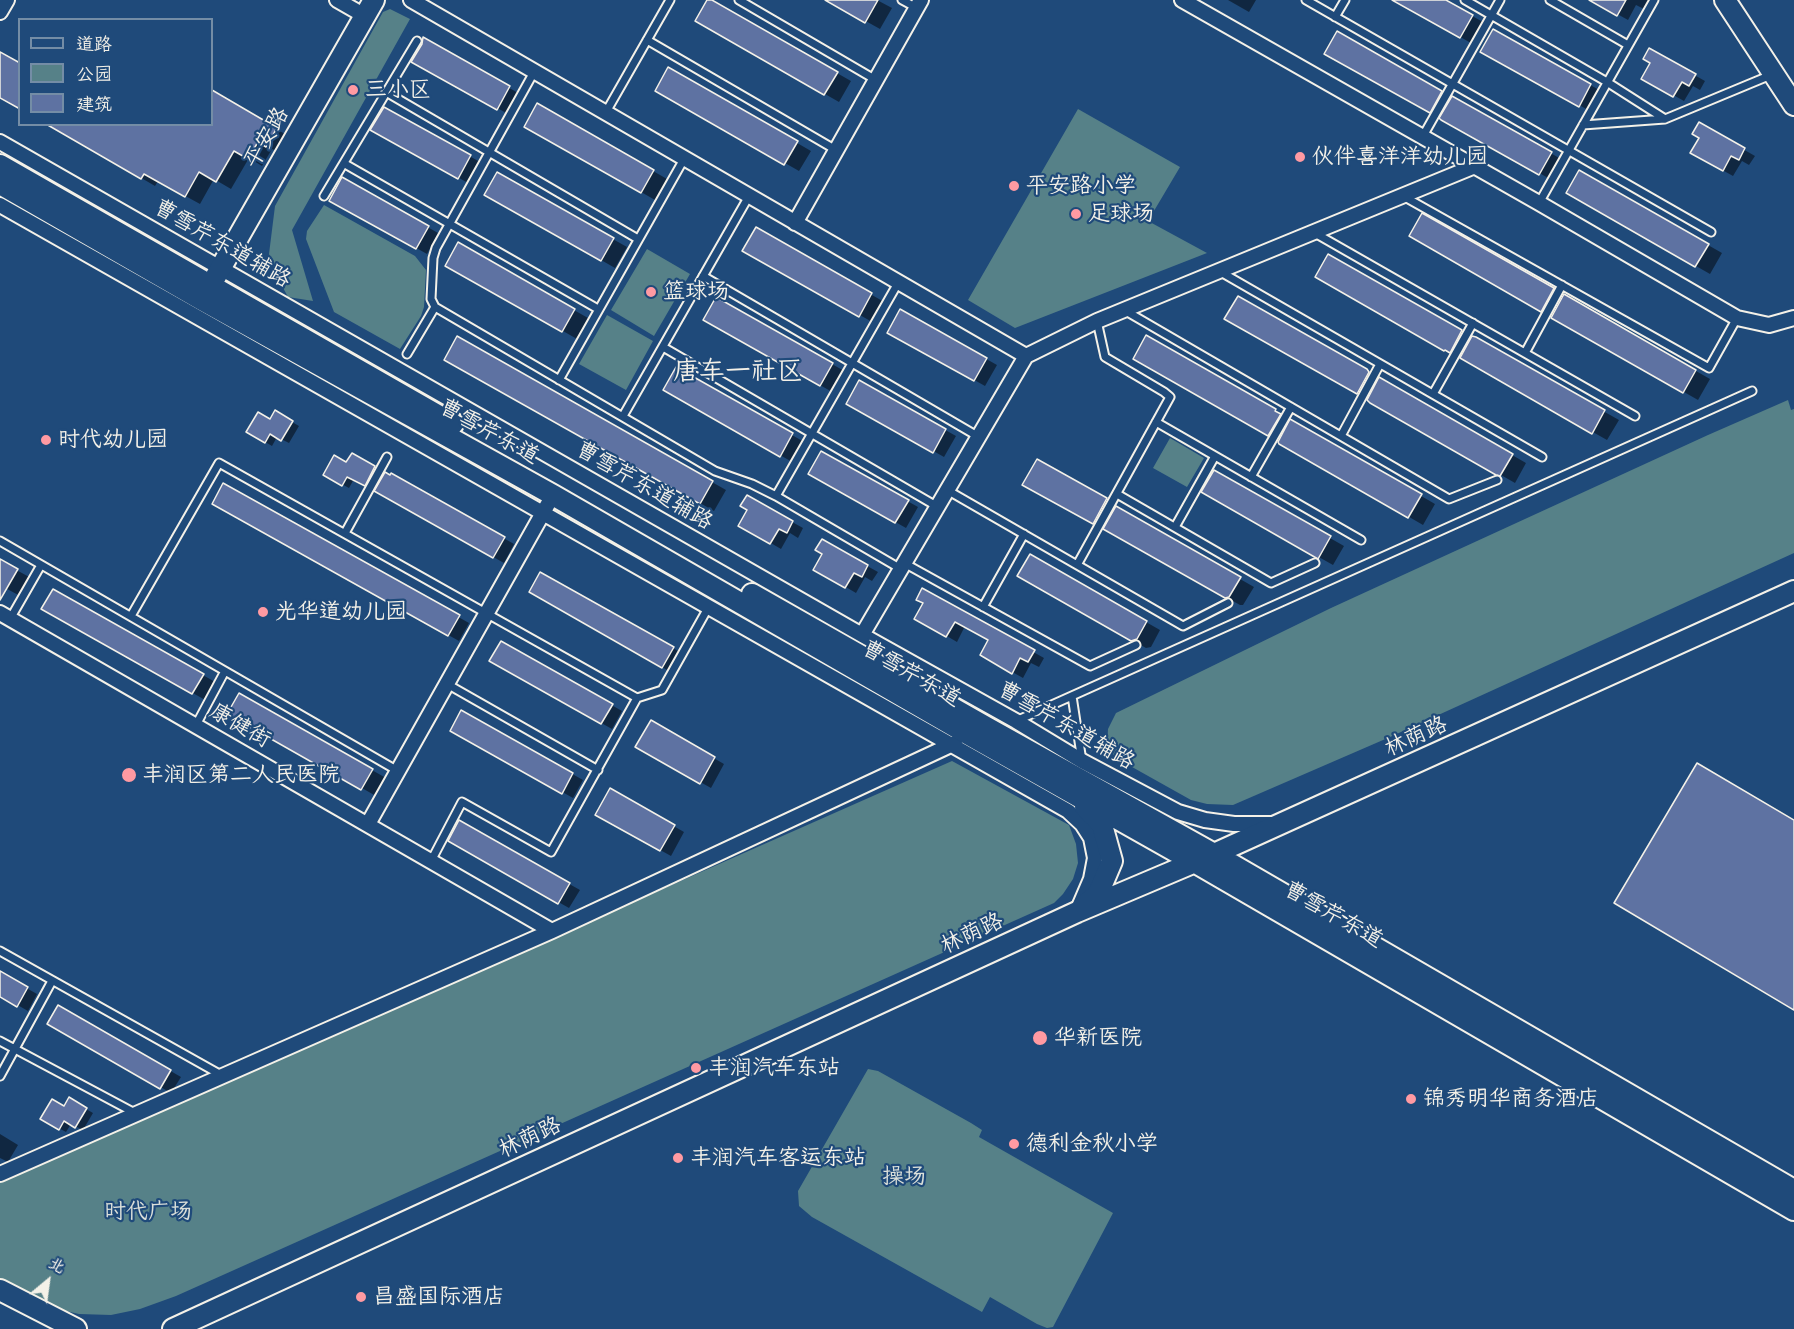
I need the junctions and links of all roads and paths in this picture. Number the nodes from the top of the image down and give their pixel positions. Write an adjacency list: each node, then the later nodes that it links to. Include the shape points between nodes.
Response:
1 (7, 0): 17 (street)
2 (337, 0): 16 (street)
3 (411, 0): 23 (street)
4 (670, 0): 21 (lane)
5 (738, 0): 25 (lane)
6 (902, 0): 15 (lane)
7 (1182, 0): 33 (street)
8 (1306, 0): 19 (lane)
9 (1345, 0): 19 (lane)
10 (1464, 0): 18 (lane)
11 (1500, 0): 18 (lane)
12 (1550, 0): 22 (lane)
13 (1654, 0): 22 (lane)
14 (1725, 0): 24 (main road)
15 (919, 4): 25 (street)
16 (370, 8): 53 (main road, 平安路)
17 (0, 12)
18 (1491, 15): 26 (lane); 27 (lane)
19 (1335, 17): 27 (lane)
20 (417, 40): 28 (lane)
21 (647, 40): 30 (lane); 35 (lane)
22 (1628, 45): 26 (lane)
23 (534, 72): 30 (street); 37 (lane)
24 (1773, 74): 29 (main road); 31 (lane)
25 (876, 80): 35 (street)
26 (1607, 82): 31 (lane); 32 (lane)
27 (1452, 84): 33 (lane); 36 (lane)
28 (386, 92): 37 (lane); 39 (lane)
29 (1794, 105)
30 (605, 113): 38 (street)
31 (1665, 119): 32 (lane)
32 (1583, 125): 36 (lane)
33 (1423, 136): 41 (street)
34 (0, 142): 53 (street, 曹雪芹东道辅路)
35 (836, 150): 48 (street)
36 (1569, 151): 46 (lane); 51 (lane)
37 (489, 152): 49 (lane); 52 (lane)
38 (684, 159): 44 (street); 52 (lane)
39 (345, 164): 43 (lane); 49 (lane)
40 (0, 165): 58 (main road, 曹雪芹东道)
41 (1475, 166): 45 (street); 46 (street)
42 (0, 184): 58 (main road, 曹雪芹东道)
43 (324, 196)
44 (749, 196): 48 (street); 55 (lane)
45 (1403, 196): 50 (street); 57 (lane)
46 (1539, 203): 62 (street)
47 (0, 205): 58 (street)
48 (795, 223): 56 (street)
49 (449, 224): 59 (lane, via 433,258 431,299); 60 (lane)
50 (1313, 232): 54 (street); 65 (lane)
51 (1711, 232)
52 (638, 239): 60 (lane)
53 (221, 267): 58 (main road, 平安路); 109 (street, 曹雪芹东道辅路)
54 (1219, 272): 61 (street); 71 (lane)
55 (703, 276): 66 (lane); 70 (lane)
56 (898, 283): 69 (street); 70 (lane)
57 (1562, 285): 62 (lane, via 1709,368); 67 (lane)
58 (202, 300): 89 (main road, 曹雪芹东道); 92 (street); 117 (main road, 曹雪芹东道)
59 (435, 308): 68 (lane); 72 (lane)
60 (598, 309): 72 (lane)
61 (1124, 310): 64 (street); 75 (lane)
62 (1737, 318): 63 (street, via 1769,325)
63 (1794, 318)
64 (1097, 321): 69 (street); 78 (lane, via 1105,357 1170,397)
65 (1473, 323): 67 (lane); 74 (lane)
66 (663, 347): 76 (lane); 79 (lane)
67 (1525, 353): 77 (lane)
68 (407, 354)
69 (1026, 356): 80 (street)
70 (852, 363): 79 (lane); 80 (lane)
71 (1380, 364): 74 (lane); 81 (lane)
72 (559, 380): 76 (lane)
73 (1752, 391): 113 (lane)
74 (1433, 394): 84 (lane)
75 (1291, 407): 81 (lane); 85 (lane)
76 (623, 416): 90 (lane, via 715,471)
77 (1635, 416)
78 (1156, 422): 82 (lane); 88 (lane)
79 (812, 433): 90 (lane); 91 (lane)
80 (979, 436): 87 (street)
81 (1341, 436): 86 (lane, via 1449,499)
82 (1215, 456): 85 (lane); 93 (lane)
83 (387, 457): 94 (lane)
84 (1542, 457)
85 (1251, 477): 96 (lane)
86 (1497, 480)
87 (947, 490): 91 (street); 95 (lane)
88 (1117, 494): 93 (lane); 100 (lane)
89 (553, 495): 92 (street); 117 (main road, 曹雪芹东道)
90 (776, 496): 101 (lane)
91 (938, 507): 101 (street)
92 (542, 514): 105 (street); 106 (street)
93 (1175, 527): 98 (lane, via 1271,583)
94 (345, 533): 106 (lane); 108 (lane, via 219,463)
95 (1024, 534): 100 (lane); 104 (lane)
96 (1360, 540)
97 (0, 541): 99 (lane)
98 (1316, 563)
99 (41, 565): 107 (lane); 108 (lane)
100 (1077, 565): 103 (lane, via 1183,626)
101 (903, 566): 104 (lane); 109 (street)
102 (1794, 591): 124 (main road, 林荫路)
103 (1228, 603)
104 (983, 607): 110 (lane, via 1090,666)
105 (708, 608): 114 (lane, via 662,690); 118 (street)
106 (487, 613): 112 (street); 114 (lane)
107 (5, 615): 116 (street, 康健街)
108 (131, 616): 111 (lane)
109 (861, 635): 115 (street, 曹雪芹东道辅路)
110 (1136, 645)
111 (225, 671): 116 (lane); 121 (lane)
112 (447, 684): 120 (lane); 121 (street)
113 (1072, 696): 115 (lane); 119 (lane)
114 (637, 698): 120 (lane)
115 (1016, 721): 117 (street); 119 (street, 曹雪芹东道辅路)
116 (196, 725): 123 (street, 康健街)
117 (979, 732): 118 (street); 122 (main road, 曹雪芹东道); 125 (main road, 曹雪芹东道)
118 (950, 745): 128 (street, via 1068,811 1082,824 1091,838 1095,858); 129 (street)
119 (1082, 761): 124 (street, 曹雪芹东道辅路, via 1178,812 1234,824)
120 (598, 770): 126 (lane, via 551,852 462,802)
121 (398, 771): 123 (street)
122 (1072, 793): 127 (main road, 曹雪芹东道); 128 (main road, via 1102,825 1112,861 1098,894)
123 (368, 824): 126 (street, 康健街)
124 (1281, 824): 125 (main road, 林荫路)
125 (1214, 854): 127 (main road, 林荫路); 138 (main road, 曹雪芹东道)
126 (431, 861): 129 (street, 康健街)
127 (1196, 862): 128 (main road, 林荫路); 139 (main road, 曹雪芹东道)
128 (1077, 912): 142 (main road, 林荫路)
129 (552, 931): 135 (street)
130 (0, 951): 131 (lane)
131 (52, 981): 133 (lane); 135 (lane)
132 (0, 1041): 133 (lane)
133 (15, 1049): 134 (lane); 136 (lane)
134 (0, 1076)
135 (223, 1076): 136 (street)
136 (137, 1114): 137 (street)
137 (0, 1174)
138 (1794, 1190)
139 (1794, 1210)
140 (0, 1290): 141 (main road)
141 (76, 1329)
142 (173, 1329)

